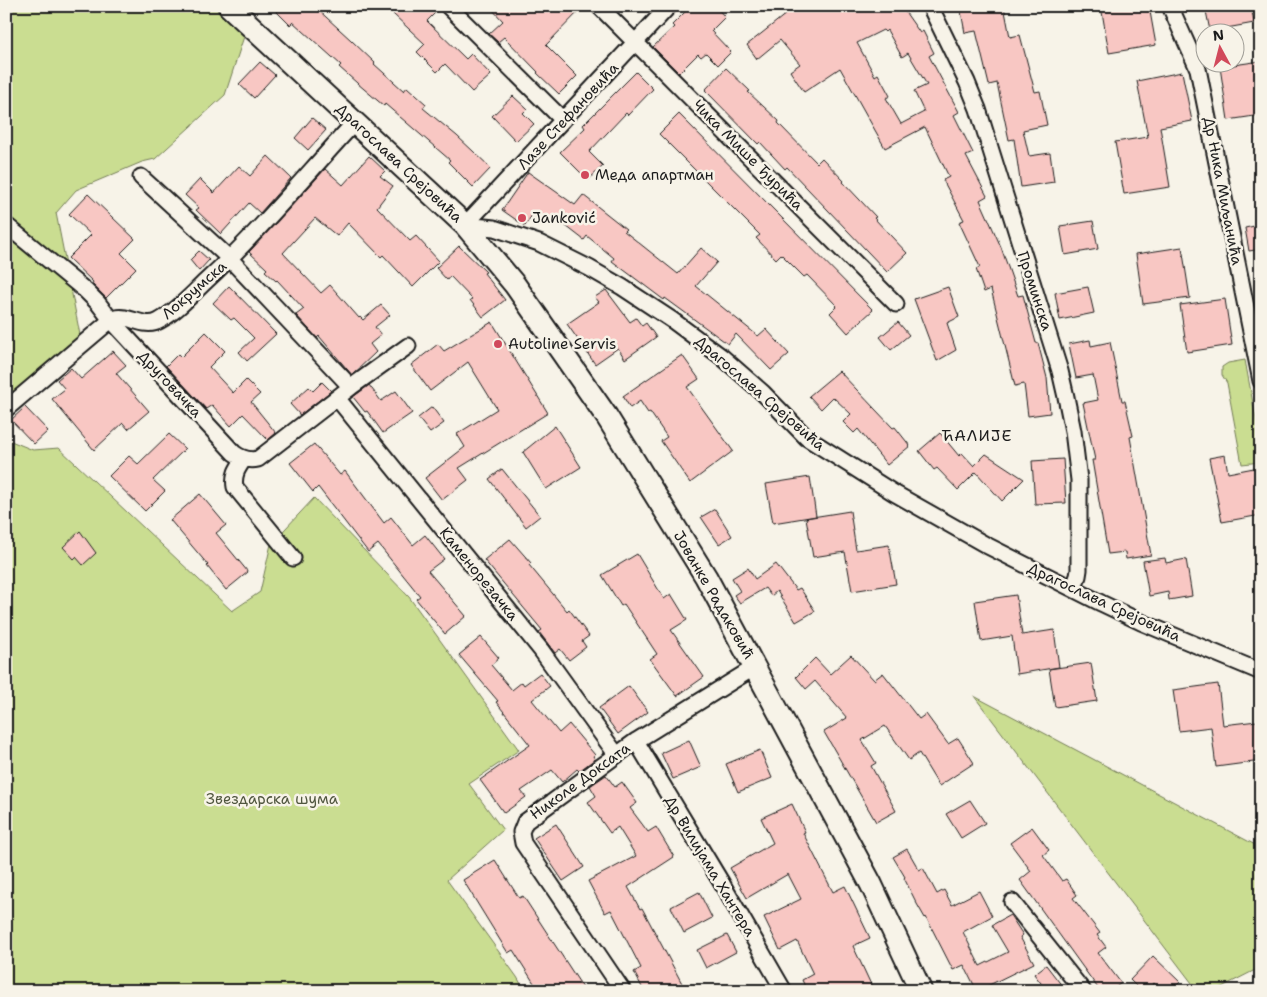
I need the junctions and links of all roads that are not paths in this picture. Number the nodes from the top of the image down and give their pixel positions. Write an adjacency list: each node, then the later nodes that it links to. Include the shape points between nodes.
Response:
1 (229, 6): 9 (main road, Драгослава Срејовића)
2 (448, 6): 8 (street)
3 (599, 6): 7 (street, Чика Мише Ђурића)
4 (670, 6): 7 (street, Лазе Стефановића)
5 (930, 6): 23 (street, Проминска, via 978,109 1064,388 1079,480 1079,570)
6 (1170, 6): 17 (street, Др Ника Миљанића, via 1198,69)
7 (636, 43): 8 (street, Лазе Стефановића); 14 (street, Чика Мише Ђурића)
8 (564, 120): 12 (street, Лазе Стефановића)
9 (355, 122): 12 (main road, Драгослава Срејовића); 13 (street, Локрумска)
10 (141, 177): 13 (street)
11 (6, 225): 15 (street, Друговачка, via 86,291)
12 (466, 225): 23 (street, Драгослава Срејовића, via 494,228 539,243 622,287 722,357 808,438 834,456 969,535); 24 (main road, Јованке Радаковић, via 515,285 607,417 706,577)
13 (230, 259): 15 (street, Локрумска, via 177,308 156,322 145,324 117,317); 18 (street)
14 (896, 304)
15 (111, 320): 20 (street); 21 (street, Друговачка, via 234,453)
16 (408, 346): 18 (street)
17 (1261, 381)
18 (351, 387): 19 (street)
19 (337, 398): 21 (street, via 258,458); 27 (street, Каменорезачка, via 541,650)
20 (6, 409)
21 (244, 459): 22 (street, via 235,472 235,487)
22 (293, 558)
23 (1073, 589): 25 (street, Драгослава Срејовића, via 1141,622)
24 (755, 667): 26 (street, Николе Доксата); 31 (main road, Јованке Радаковић, via 871,884)
25 (1261, 672)
26 (636, 741): 27 (street, Николе Доксата); 30 (street, Др Вилијама Хантера)
27 (616, 754): 29 (street, Николе Доксата, via 525,822 521,832 524,842)
28 (1012, 902): 32 (street)
29 (623, 991)
30 (784, 991)
31 (920, 991)
32 (1083, 991)

